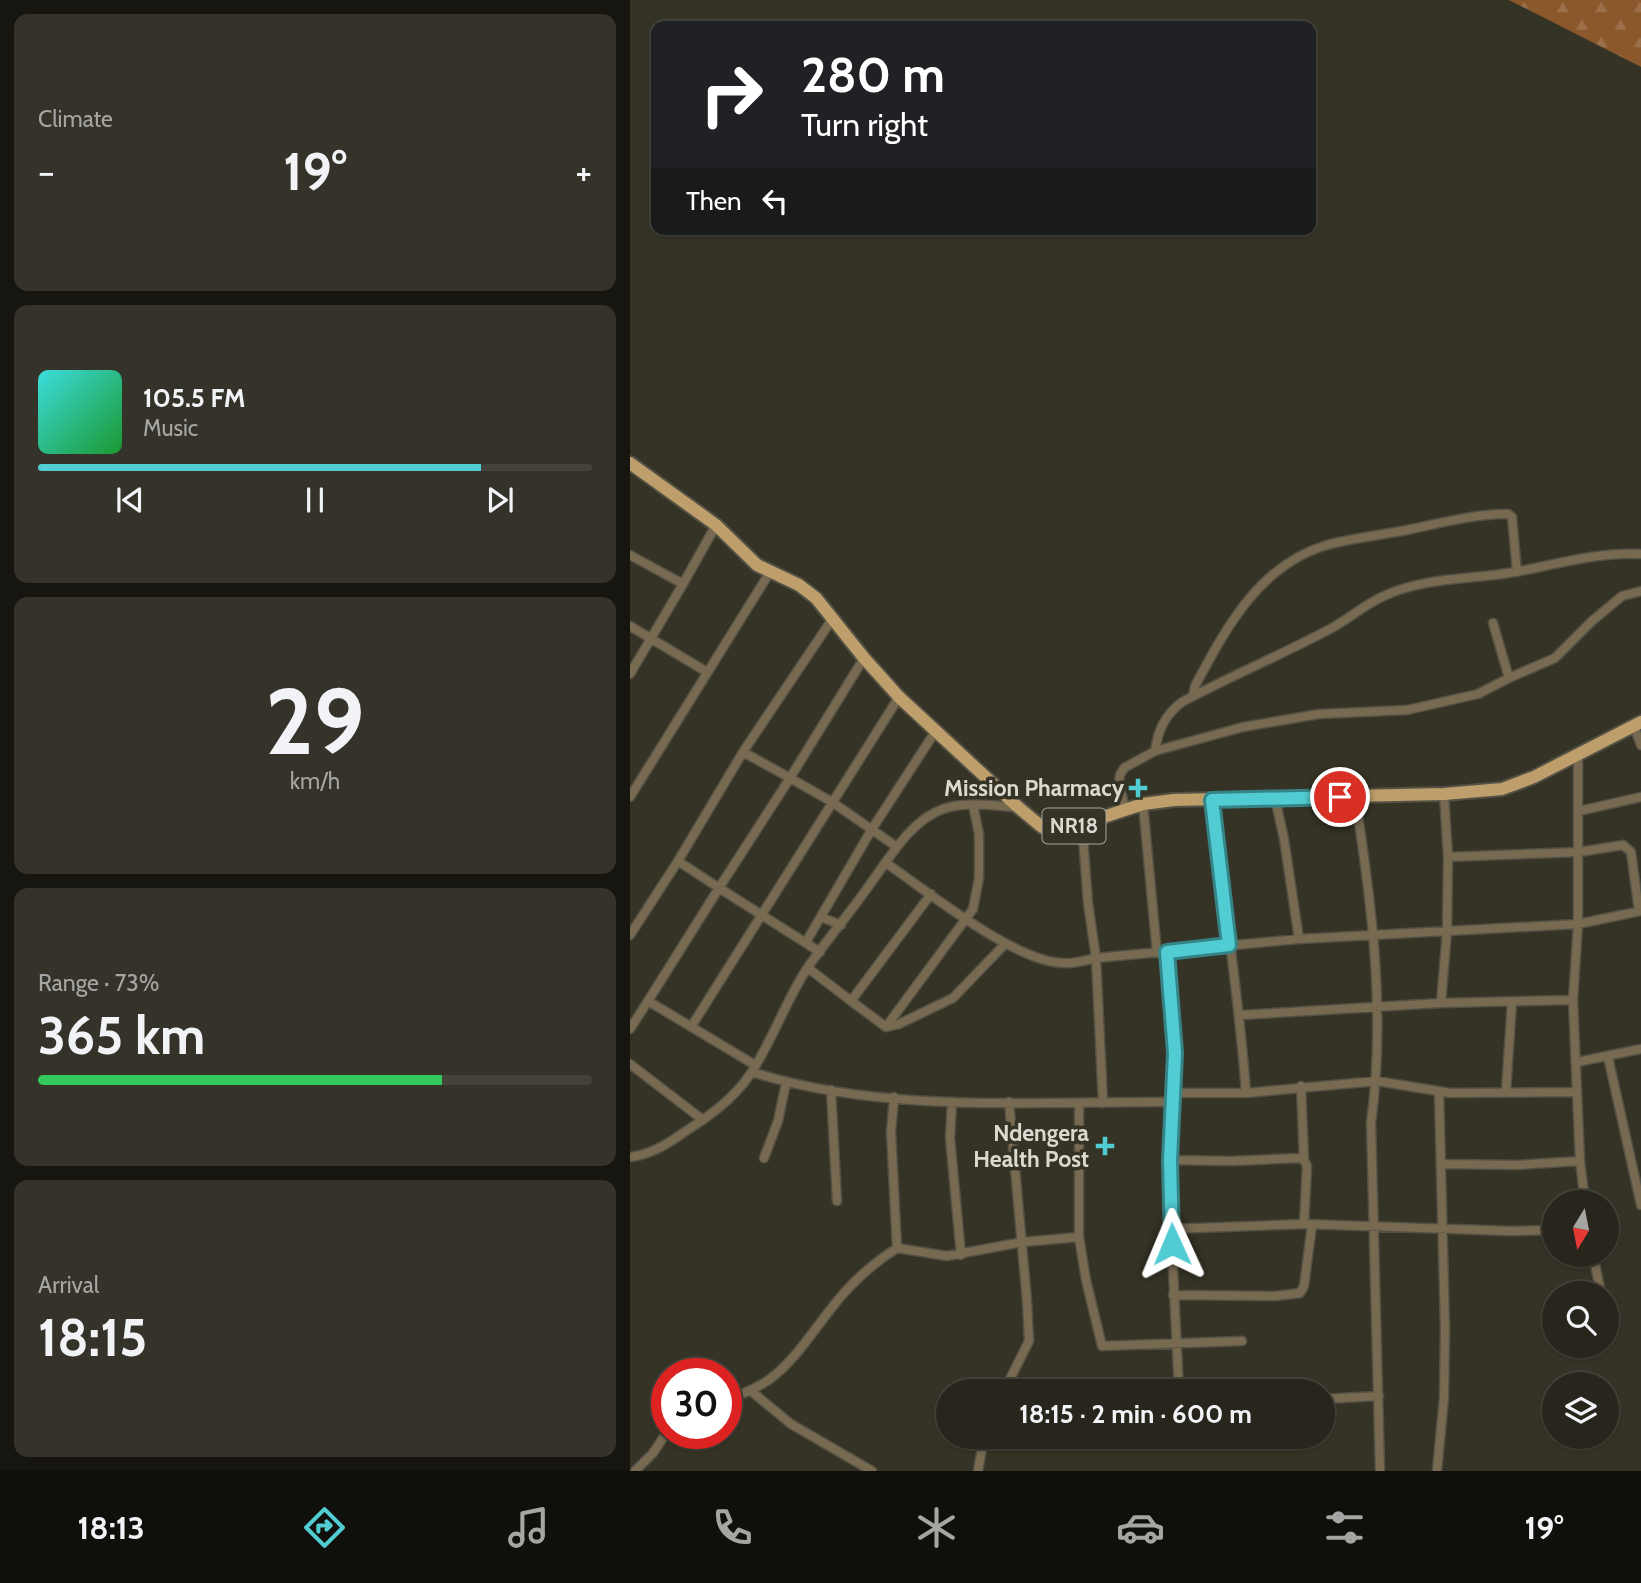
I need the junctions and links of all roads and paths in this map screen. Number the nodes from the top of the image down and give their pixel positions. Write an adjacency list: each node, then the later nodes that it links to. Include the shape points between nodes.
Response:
1 (630, 463): 2 (main road, NR18)
2 (716, 525): 5 (main road, NR18); 7 (street)
3 (1641, 554): 6 (street, via 1573,559)
4 (630, 555): 7 (street)
5 (770, 572): 9 (main road, NR18, via 799,585); 14 (street)
6 (1517, 572): 17 (street, via 1453,579 1385,596 1330,629); 17 (street, via 1508,514 1326,546 1269,576 1234,620)
7 (683, 584): 12 (street)
8 (1641, 591): 16 (street, via 1622,596 1555,658)
9 (833, 618): 13 (main road, NR18); 23 (street)
10 (1493, 623): 16 (street)
11 (630, 626): 12 (street)
12 (650, 638): 14 (street); 15 (street)
13 (864, 658): 18 (main road, NR18); 25 (street)
14 (707, 672): 26 (street)
15 (630, 674)
16 (1509, 678): 22 (street, via 1478,694 1407,710 1319,714 1243,727)
17 (1193, 696): 22 (street, via 1171,710 1157,735)
18 (899, 697): 20 (main road, NR18); 33 (street)
19 (1638, 724): 21 (street); 24 (main road, NR18)
20 (935, 732): 36 (main road, NR18); 40 (street)
21 (1641, 745)
22 (1155, 751): 37 (street, via 1124,768 1120,775)
23 (743, 752): 25 (street); 44 (street)
24 (1578, 754): 27 (main road, NR18, via 1502,789); 38 (street)
25 (790, 778): 33 (street); 46 (street)
26 (634, 781): 29 (street)
27 (1444, 794): 28 (main road, NR18); 43 (street)
28 (1355, 796): 31 (main road, NR18); 56 (street)
29 (630, 797)
30 (1641, 797): 38 (street)
31 (1275, 798): 32 (main road, NR18); 57 (street)
32 (1212, 800): 34 (main road, NR18); 60 (street)
33 (832, 802): 40 (street); 49 (street)
34 (1143, 804): 37 (main road, NR18); 63 (street)
35 (973, 805): 36 (street); 41 (street, via 930,815); 51 (street, via 979,834 979,878 976,902)
36 (1018, 807): 39 (main road, NR18, via 1049,829)
37 (1125, 810): 39 (main road, NR18)
38 (1579, 811): 42 (street)
39 (1082, 824): 64 (street)
40 (872, 830): 41 (street); 50 (street)
41 (897, 847): 45 (street)
42 (1579, 852): 43 (street); 48 (street, via 1628,848); 52 (street)
43 (1448, 857): 54 (street)
44 (678, 861): 46 (street); 55 (street)
45 (886, 863): 47 (street); 53 (street)
46 (719, 888): 49 (street); 67 (street)
47 (931, 894): 51 (street); 68 (street)
48 (1640, 911): 52 (street)
49 (761, 914): 58 (street); 73 (street)
50 (821, 917): 53 (street); 58 (street)
51 (967, 918): 59 (street); 74 (street)
52 (1578, 924): 54 (street); 66 (street)
53 (841, 925): 61 (street)
54 (1447, 931): 56 (street); 70 (street)
55 (630, 935)
56 (1374, 936): 57 (street); 71 (street)
57 (1299, 939): 60 (street)
58 (806, 942): 61 (street)
59 (1004, 944): 64 (street, via 1056,963); 74 (street, via 953,998)
60 (1229, 945): 62 (street); 72 (street)
61 (820, 952): 65 (street)
62 (1167, 952): 63 (street); 90 (street)
63 (1157, 953): 64 (street)
64 (1096, 958): 94 (street)
65 (808, 968): 68 (street); 80 (street)
66 (1573, 1000): 69 (street); 78 (street)
67 (648, 1001): 73 (street); 75 (street)
68 (851, 1001): 74 (street)
69 (1513, 1002): 70 (street); 86 (street)
70 (1441, 1003): 71 (street)
71 (1379, 1007): 72 (street); 81 (street)
72 (1241, 1015): 88 (street)
73 (691, 1027): 80 (street)
74 (886, 1027)
75 (630, 1029)
76 (1641, 1049): 77 (street)
77 (1608, 1057): 78 (street); 102 (street)
78 (1577, 1062): 87 (street)
79 (630, 1064): 95 (street)
80 (753, 1069): 82 (street); 95 (street)
81 (1377, 1081): 83 (street); 85 (street); 107 (street, via 1371,1124)
82 (786, 1083): 84 (street); 97 (street)
83 (1301, 1086): 88 (street); 99 (street)
84 (831, 1090): 89 (street); 104 (street)
85 (1439, 1092): 86 (street); 101 (street)
86 (1506, 1092): 87 (street)
87 (1577, 1092): 100 (street)
88 (1246, 1093): 90 (street)
89 (894, 1097): 91 (street); 113 (street, via 891,1132)
90 (1174, 1098): 94 (street); 98 (street)
91 (952, 1101): 92 (street); 114 (street, via 950,1139)
92 (1009, 1102): 93 (street); 112 (street)
93 (1079, 1103): 94 (street); 111 (street)
94 (1102, 1103)
95 (704, 1120): 96 (street, via 667,1144)
96 (630, 1157)
97 (764, 1158)
98 (1170, 1160): 99 (street); 108 (street)
99 (1304, 1160): 106 (street)
100 (1580, 1161): 101 (street); 103 (street)
101 (1441, 1164): 109 (street)
102 (1639, 1185): 105 (street)
103 (1584, 1190)
104 (837, 1201)
105 (1641, 1205)
106 (1308, 1224): 107 (street); 108 (street); 115 (street, via 1300,1293)
107 (1374, 1226): 109 (street); 122 (street)
108 (1171, 1229): 115 (street)
109 (1443, 1229): 110 (street); 131 (street, via 1444,1398)
110 (1542, 1230)
111 (1079, 1237): 112 (street); 117 (street, via 1102,1346)
112 (1023, 1242): 114 (street); 118 (street, via 1029,1340)
113 (897, 1248): 114 (street); 120 (street, via 852,1285 798,1352)
114 (961, 1255)
115 (1173, 1295): 117 (street)
116 (1242, 1341): 117 (street)
117 (1176, 1343): 119 (street)
118 (1010, 1379)
119 (1178, 1379)
120 (751, 1391): 121 (street); 128 (street, via 791,1424)
121 (742, 1395)
122 (1379, 1396): 123 (street); 130 (street)
123 (1335, 1398)
124 (656, 1449): 127 (street)
125 (982, 1449): 129 (street)
126 (630, 1466): 127 (street)
127 (635, 1471)
128 (873, 1471)
129 (978, 1471)
130 (1380, 1471)
131 (1437, 1471)

